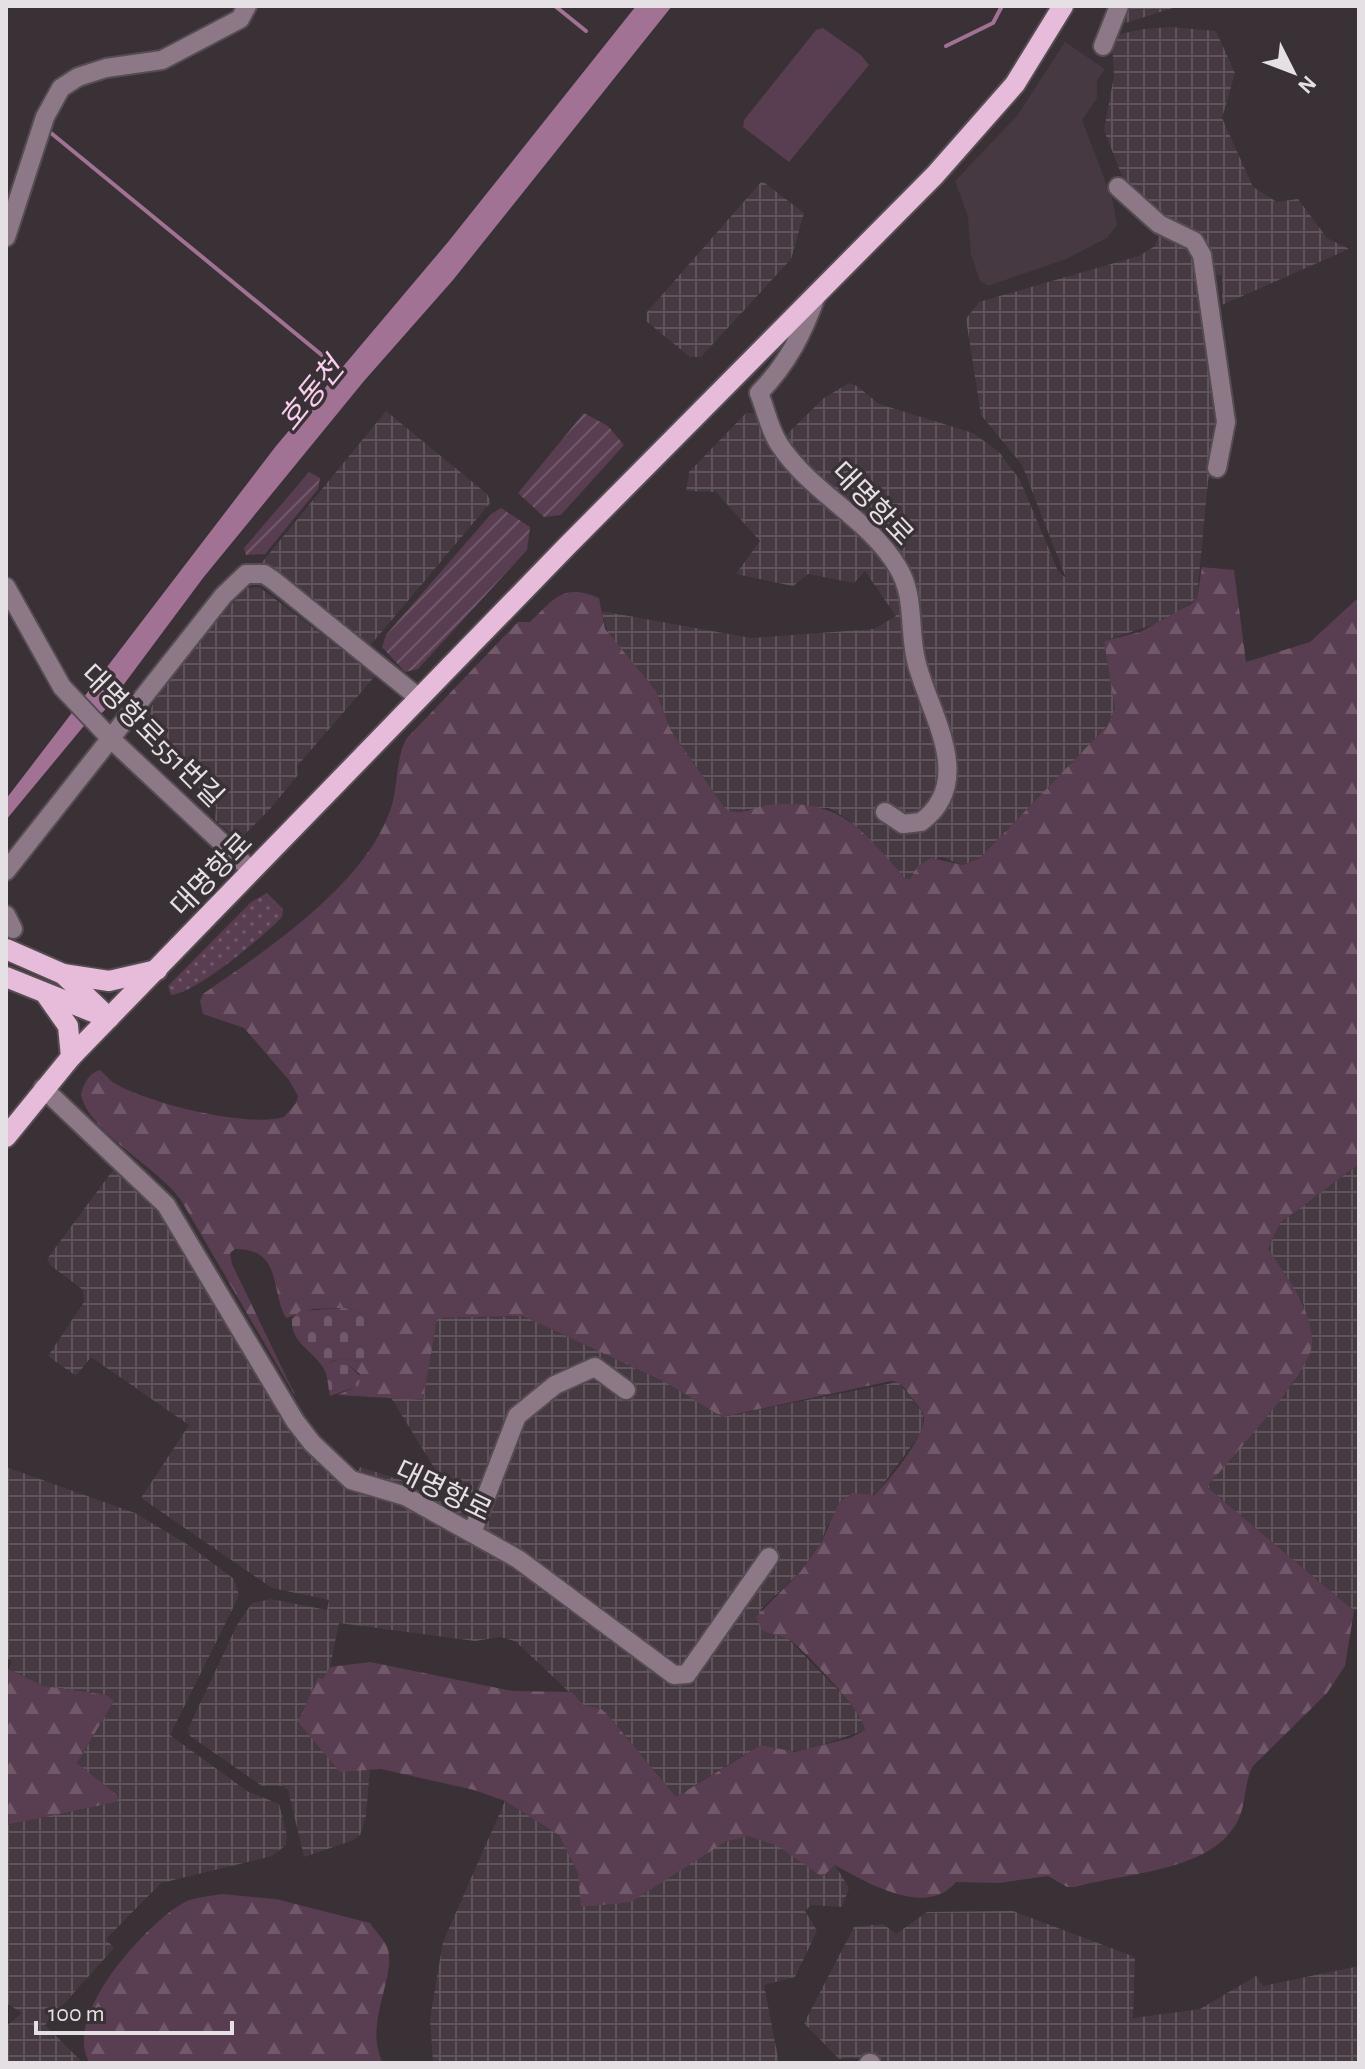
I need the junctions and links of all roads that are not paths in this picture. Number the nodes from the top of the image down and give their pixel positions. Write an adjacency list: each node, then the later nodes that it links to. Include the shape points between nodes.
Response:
1 (247, 6): 6 (street, via 240,19 162,60 106,68 61,88 45,117)
2 (1063, 6): 7 (main road, 대명항로, via 1015,84 935,175)
3 (1119, 6): 4 (street)
4 (1103, 46)
5 (1118, 187): 8 (street, via 1149,217 1187,235 1200,248 1226,422)
6 (6, 237)
7 (817, 294): 10 (main road, 대명항로); 12 (street, 대명항로, via 793,351 759,393 787,455 879,542 908,587 915,656 938,719 947,777 938,805 921,822 903,824)
8 (1217, 468)
9 (6, 587): 11 (street, 대명항로551번길, via 44,660)
10 (419, 698): 11 (street, via 273,580 255,572 223,596); 14 (main road, 대명항로)
11 (109, 737): 13 (street); 14 (street, 대명항로551번길)
12 (885, 812)
13 (6, 871)
14 (252, 871): 16 (main road, 대명항로)
15 (6, 949): 17 (main road)
16 (158, 970): 17 (main road, via 109,981); 20 (main road, 대명항로)
17 (63, 974): 20 (main road)
18 (6, 977): 19 (main road)
19 (44, 993): 20 (main road); 21 (main road, via 68,1026)
20 (109, 1018): 21 (main road, 대명항로)
21 (71, 1057): 22 (main road, 대명항로)
22 (43, 1088): 23 (main road, 대명항로); 25 (street, 대명항로, via 166,1205 312,1443 351,1480 405,1496)
23 (6, 1137)
24 (626, 1390): 25 (street, via 595,1367 534,1399 513,1424)
25 (472, 1533): 26 (street, 대명항로, via 550,1580 681,1676)
26 (769, 1557)

